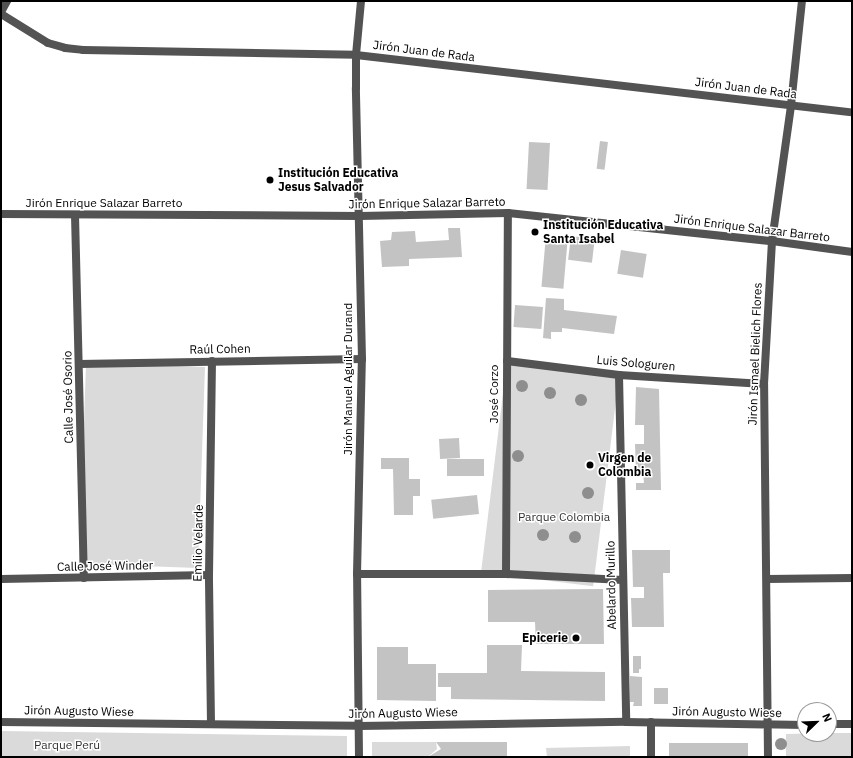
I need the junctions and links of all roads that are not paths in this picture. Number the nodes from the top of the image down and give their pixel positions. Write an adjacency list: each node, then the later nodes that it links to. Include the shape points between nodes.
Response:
1 (8, 1): 4 (street)
2 (361, 1): 5 (street, Jirón Manuel Aguilar Durand)
3 (802, 1): 6 (street, Jirón Ismael Bielich Flores)
4 (1, 13): 5 (street, Jirón Juan de Rada, via 48,42 65,48)
5 (356, 55): 6 (street, Jirón Juan de Rada); 11 (street, Jirón Manuel Aguilar Durand, via 356,137)
6 (791, 105): 7 (street, Jirón Juan de Rada); 12 (street, Jirón Ismael Bielich Flores)
7 (852, 112)
8 (508, 213): 11 (street, Jirón Enrique Salazar Barreto); 12 (street, Jirón Enrique Salazar Barreto); 15 (street, José Corzo)
9 (1, 214): 10 (street, Jirón Enrique Salazar Barreto)
10 (75, 215): 11 (street, Jirón Enrique Salazar Barreto); 17 (street, Calle José Osorio)
11 (360, 216): 14 (street, Jirón Manuel Aguilar Durand)
12 (772, 241): 13 (street, Jirón Enrique Salazar Barreto); 19 (street, Jirón Ismael Bielich Flores)
13 (852, 252)
14 (362, 359): 16 (street, Raúl Cohen); 20 (street, Jirón Manuel Aguilar Durand)
15 (507, 360): 18 (street, Luis Sologuren); 21 (street, José Corzo)
16 (212, 362): 17 (street, Raúl Cohen); 22 (street, Emilio Velarde)
17 (79, 364): 23 (street, Calle José Osorio)
18 (619, 375): 19 (street, Luis Sologuren); 27 (street, Abelardo Murillo)
19 (764, 384): 26 (street, Jirón Ismael Bielich Flores)
20 (357, 574): 21 (street); 36 (street, Jirón Manuel Aguilar Durand)
21 (506, 574): 27 (street)
22 (209, 576): 23 (street, Calle José Winder); 31 (street, Emilio Velarde)
23 (84, 578): 25 (street, Calle José Winder)
24 (852, 578): 26 (street)
25 (1, 579)
26 (767, 579): 35 (street, Jirón Ismael Bielich Flores)
27 (623, 580): 29 (street, Abelardo Murillo)
28 (1, 722): 31 (street, Jirón Augusto Wiese)
29 (626, 722): 30 (street, Jirón Augusto Wiese); 36 (street, Jirón Augusto Wiese)
30 (651, 722): 35 (street, Jirón Augusto Wiese); 38 (street)
31 (211, 724): 36 (street, Jirón Augusto Wiese)
32 (797, 724): 35 (street, Jirón Augusto Wiese)
33 (837, 724): 34 (street)
34 (852, 724)
35 (768, 725): 39 (street, Jirón Ismael Bielich Flores)
36 (359, 726): 37 (street, Jirón Manuel Aguilar Durand)
37 (359, 757)
38 (651, 757)
39 (768, 757)

